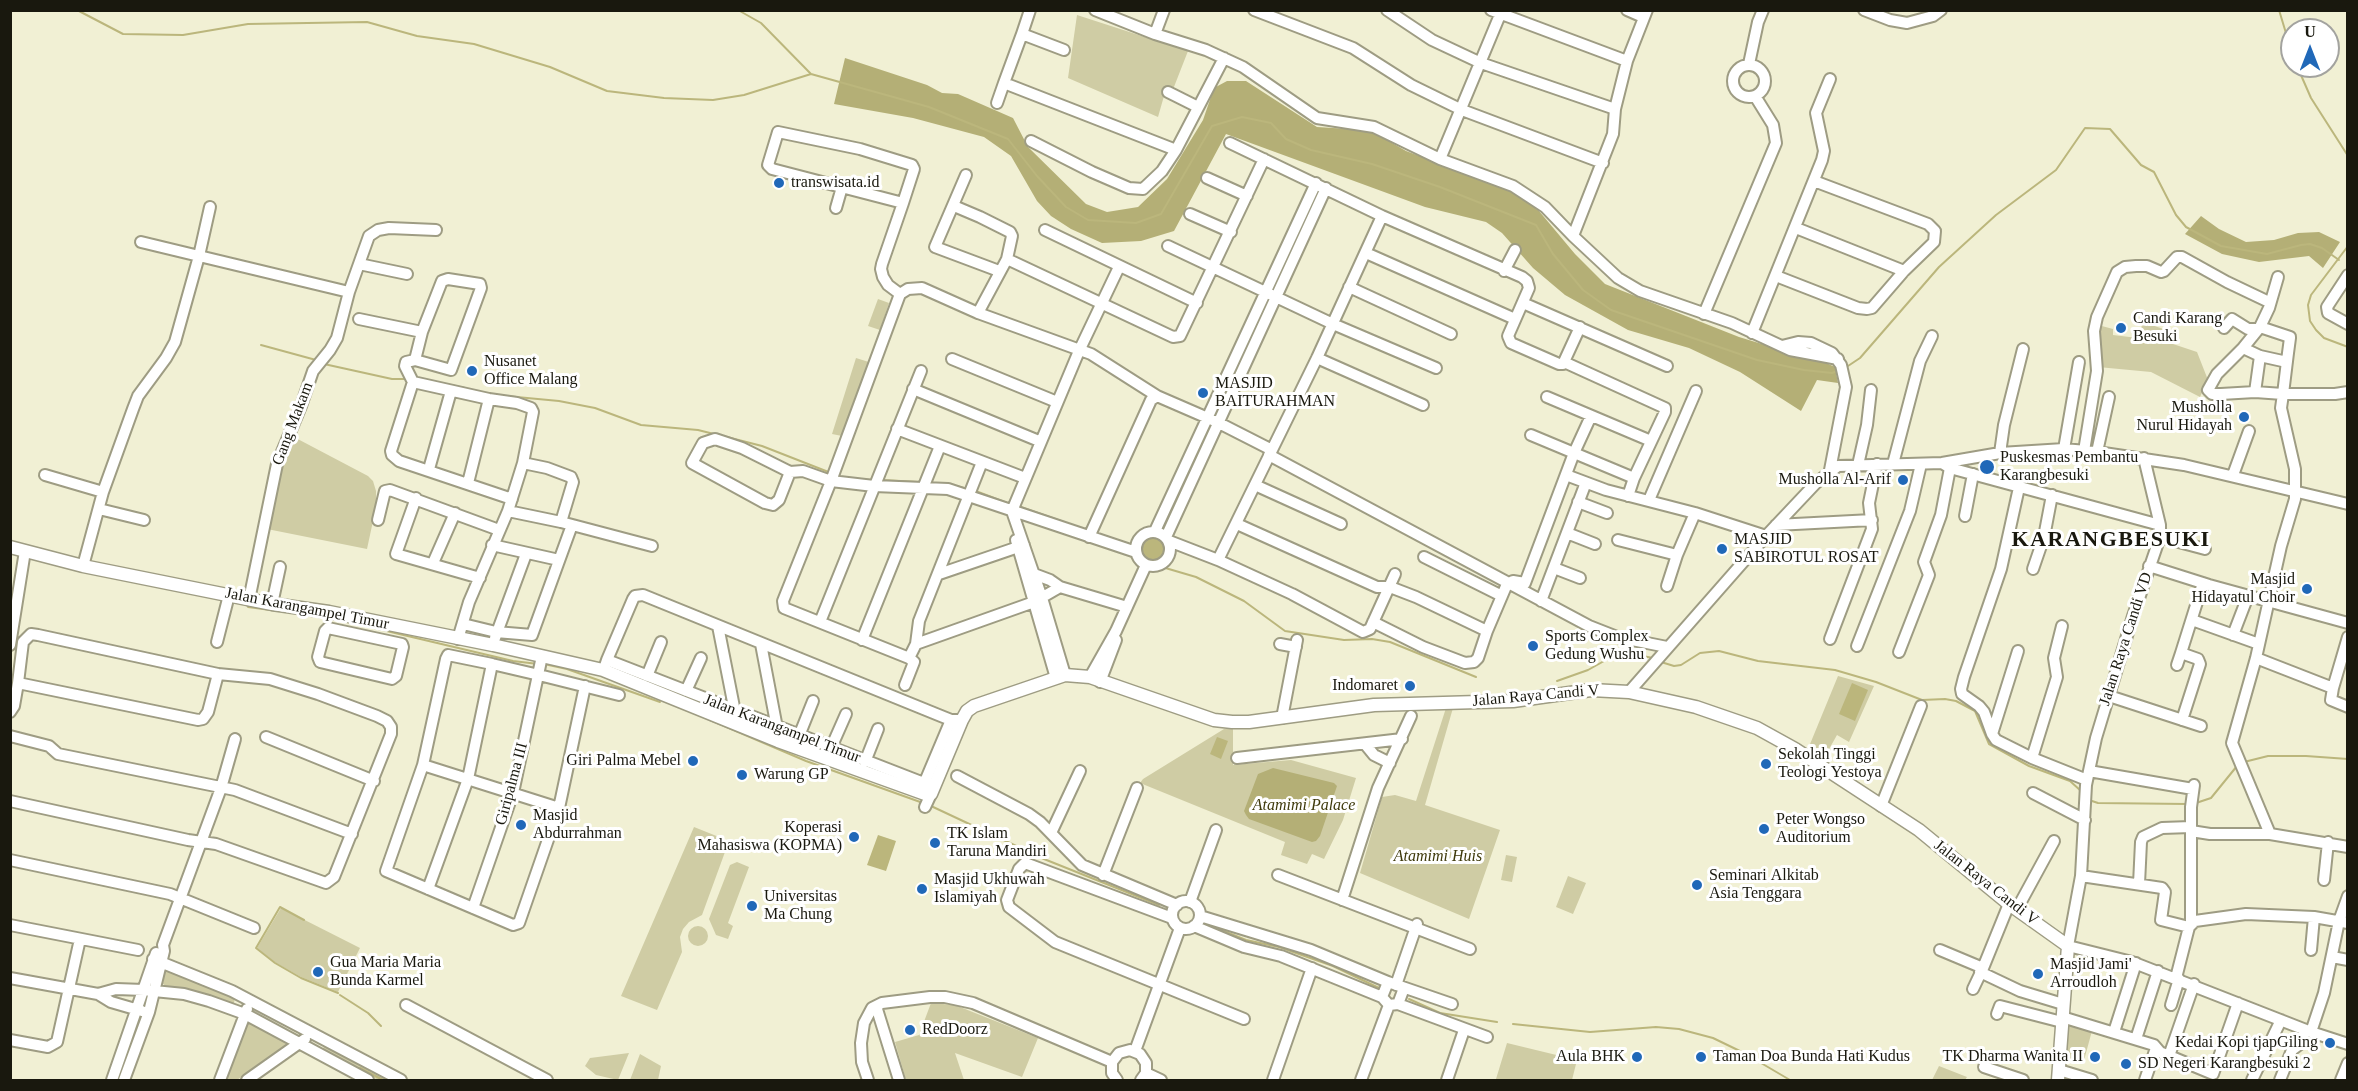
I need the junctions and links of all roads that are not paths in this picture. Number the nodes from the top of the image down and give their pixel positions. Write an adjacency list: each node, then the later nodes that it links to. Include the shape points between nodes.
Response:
1 (1030, 10): 12 (street)
2 (1095, 10): 13 (street)
3 (1164, 10): 13 (street)
4 (1254, 10): 25 (street, via 1353,48 1411,85)
5 (1387, 10): 17 (street, via 1432,40)
6 (1627, 10): 11 (street)
7 (1763, 10): 18 (street)
8 (1864, 10): 9 (street, via 1907,23)
9 (1941, 10)
10 (1498, 12): 16 (street); 17 (street)
11 (1645, 14): 16 (street)
12 (1022, 34): 14 (street); 20 (street)
13 (1155, 34): 15 (street)
14 (1065, 50)
15 (1224, 58): 24 (street); 31 (street, via 1317,118 1374,127)
16 (1627, 61): 26 (street)
17 (1481, 63): 25 (street); 26 (street)
18 (1749, 64): 22 (street, via 1759,68 1765,78 1763,88); 22 (street, via 1735,73 1733,83 1739,93)
19 (1830, 79): 35 (street, via 1816,112 1824,151)
20 (1004, 83): 23 (street); 29 (street)
21 (1168, 92): 24 (street)
22 (1755, 96): 75 (street, via 1773,124 1776,143)
23 (997, 103)
24 (1198, 107): 29 (street)
25 (1462, 110): 31 (street); 32 (street)
26 (1615, 110): 32 (street, via 1613,134)
27 (1031, 141): 29 (street, via 1071,163 1136,189 1143,189 1155,178)
28 (1230, 143): 30 (street)
29 (1176, 150)
30 (1264, 159): 36 (street); 38 (street)
31 (1440, 159): 49 (street, via 1521,190 1545,207)
32 (1603, 163): 49 (street)
33 (966, 175): 40 (street)
34 (1207, 178): 38 (street)
35 (1814, 181): 45 (street); 61 (street, via 1916,218 1933,228 1934,242)
36 (1321, 186): 44 (street); 69 (street)
37 (842, 187): 39 (street); 39 (street, via 769,167 777,132 910,163 914,169); 42 (street)
38 (1247, 196): 48 (street)
39 (903, 203): 68 (street, via 881,269 888,285)
40 (954, 206): 55 (street, via 1010,232); 59 (street, via 936,248)
41 (210, 207): 54 (street)
42 (836, 208)
43 (1190, 214): 48 (street)
44 (1382, 216): 53 (street); 60 (street)
45 (1796, 228): 61 (street); 64 (street)
46 (436, 230): 56 (street, Gang Makam, via 378,230 369,236)
47 (1045, 230): 57 (street)
48 (1231, 232): 58 (street)
49 (1573, 236): 75 (street, via 1618,278 1640,291)
50 (141, 242): 54 (street)
51 (1168, 246): 58 (street)
52 (1515, 250): 60 (street)
53 (1366, 253): 66 (street); 77 (street)
54 (199, 256): 67 (street); 154 (street, via 175,342 138,396)
55 (1007, 259): 59 (street); 71 (street)
56 (359, 264): 62 (street); 67 (street, Gang Makam)
57 (1119, 267): 71 (street); 72 (street)
58 (1214, 268): 69 (street); 72 (street)
59 (999, 271): 74 (street)
60 (1504, 271): 73 (street, via 1527,281 1529,288)
61 (1904, 271): 64 (street, via 1872,308 1863,309)
62 (406, 274)
63 (2348, 275): 79 (street, via 2327,310)
64 (1776, 276): 84 (street)
65 (2278, 277): 70 (street)
66 (1349, 287): 78 (street); 85 (street)
67 (349, 292): 221 (street, Gang Makam, via 337,338 313,371 273,476)
68 (900, 294): 74 (street, via 922,288); 141 (street)
69 (1270, 295): 78 (street); 115 (street)
70 (2269, 302): 82 (street); 123 (street, via 2182,257 2161,272 2136,266 2117,272 2096,322 2097,371)
71 (1101, 303): 72 (street, via 1176,337 1183,333); 89 (street)
72 (1197, 303)
73 (1523, 303): 77 (street); 80 (street)
74 (978, 313): 89 (street)
75 (1704, 314): 84 (street)
76 (359, 319): 83 (street)
77 (1515, 319): 94 (street, via 1508,336 1511,343 1559,364)
78 (1333, 324): 91 (street); 98 (street)
79 (2348, 324)
80 (1581, 327): 94 (street); 97 (street)
81 (2224, 328): 82 (street, via 2232,319 2248,329)
82 (2259, 328): 87 (street); 96 (street, via 2290,337)
83 (422, 332): 93 (street); 93 (street, via 442,281 480,284 451,370)
84 (1752, 333): 137 (street, via 1782,346 1811,343 1826,348 1839,362 1845,382)
85 (1451, 334)
86 (1932, 336): 132 (street, via 1920,361)
87 (2243, 348): 90 (street); 105 (street, via 2217,374 2208,393)
88 (2023, 349): 127 (street)
89 (1079, 351): 108 (street, via 1091,354); 112 (street)
90 (2260, 356): 96 (street); 105 (street)
91 (1317, 358): 113 (street); 124 (street)
92 (952, 359): 112 (street)
93 (415, 360): 100 (street, via 405,366)
94 (1564, 362): 120 (street, via 1665,408)
95 (2079, 362): 122 (street)
96 (2287, 362): 107 (street)
97 (1667, 366)
98 (1436, 368)
99 (921, 371): 101 (street)
100 (412, 380): 104 (street); 136 (street, via 392,455 399,461)
101 (913, 389): 116 (street); 119 (street)
102 (1871, 390): 134 (street)
103 (1696, 391): 161 (street)
104 (451, 392): 111 (street); 136 (street)
105 (2255, 392): 107 (street)
106 (2348, 392): 107 (street)
107 (2283, 394): 156 (street, via 2282,419 2295,469)
108 (1157, 396): 115 (street); 184 (street, via 1150,400)
109 (1547, 397): 114 (street)
110 (2109, 397): 125 (street)
111 (489, 399): 130 (street, via 531,408 533,416); 147 (street)
112 (1057, 402): 119 (street)
113 (1424, 405)
114 (1592, 416): 120 (street); 126 (street)
115 (1212, 420): 124 (street); 149 (street); 152 (street)
116 (897, 429): 121 (street); 146 (street)
117 (2249, 430): 143 (street)
118 (1531, 435): 126 (street)
119 (1039, 441): 144 (street)
120 (1651, 441): 145 (street)
121 (940, 446): 129 (street); 148 (street)
122 (2064, 449): 123 (street); 127 (street)
123 (2084, 451): 125 (street)
124 (1270, 452): 150 (street); 214 (street)
125 (2097, 452): 128 (street)
126 (1575, 453): 142 (street); 145 (street)
127 (2000, 453): 135 (street)
128 (2144, 458): 143 (street); 179 (street, Jalan Raya Candi VD)
129 (982, 462): 144 (street); 153 (street)
130 (523, 463): 160 (street); 174 (street, via 567,474 573,480)
131 (1877, 464): 132 (street); 134 (street); 173 (street, via 1869,502)
132 (1893, 464): 133 (street)
133 (1921, 464): 135 (street); 252 (street, via 1910,511)
134 (1858, 465): 137 (street)
135 (1946, 465): 139 (street); 255 (street, via 1941,515 1924,562 1929,575)
136 (429, 469): 147 (street)
137 (1830, 470): 178 (street)
138 (790, 471): 138 (street, via 715,439 703,443 692,463 773,505 779,500); 141 (street)
139 (1973, 474): 157 (street); 170 (street)
140 (45, 475): 154 (street)
141 (833, 475): 146 (street); 230 (street, via 783,604 784,608)
142 (1566, 475): 158 (street); 214 (street, via 1525,583)
143 (2233, 475): 156 (street)
144 (1025, 477): 164 (street)
145 (1634, 478): 158 (street)
146 (876, 482): 148 (street); 230 (street)
147 (468, 483): 160 (street)
148 (926, 484): 153 (street); 243 (street)
149 (1177, 485): 152 (street); 181 (street)
150 (1256, 485): 175 (street); 176 (street)
151 (1585, 485): 162 (street)
152 (1188, 490): 186 (street)
153 (969, 491): 164 (street); 208 (street)
154 (103, 492): 165 (street)
155 (2018, 492): 289 (street, via 1999,578 1960,689 1984,712)
156 (2296, 492): 163 (street); 224 (street)
157 (2052, 495): 179 (street); 207 (street)
158 (1628, 496): 161 (street)
159 (416, 498): 167 (street); 172 (street, via 387,490); 201 (street, via 396,554)
160 (512, 499): 166 (street)
161 (1649, 500): 169 (street)
162 (1578, 502): 168 (street); 182 (street)
163 (2348, 504)
164 (1011, 508): 184 (street); 191 (street)
165 (99, 509): 171 (street); 203 (street)
166 (508, 511): 174 (street); 180 (street)
167 (455, 513): 180 (street); 201 (street)
168 (1607, 513)
169 (1695, 513): 183 (street); 197 (street)
170 (1965, 516)
171 (144, 520)
172 (378, 520)
173 (1872, 520): 178 (street); 242 (street)
174 (561, 522): 177 (street)
175 (1237, 524): 200 (street); 217 (street, via 1377,587)
176 (1341, 524)
177 (572, 525): 190 (street); 199 (street)
178 (1776, 525): 183 (street)
179 (2160, 525): 185 (street, Jalan Raya Candi VD)
180 (499, 530): 189 (street)
181 (1155, 531): 186 (street); 195 (street, via 1141,537)
182 (1567, 533): 188 (street); 206 (street)
183 (1766, 536): 253 (street)
184 (1089, 537): 195 (street)
185 (2160, 537): 193 (street); 204 (street, Jalan Raya Candi VD)
186 (1168, 539): 200 (street); 202 (street, via 1170,555 1164,563)
187 (1618, 540): 197 (street)
188 (1595, 544)
189 (492, 545): 196 (street); 211 (street)
190 (652, 546)
191 (1022, 546): 208 (street); 209 (street); 222 (street)
192 (10, 548): 194 (street, Jalan Karangampel Timur)
193 (2205, 549)
194 (25, 551): 203 (street, Jalan Karangampel Timur); 227 (street)
195 (1136, 552): 202 (street)
196 (526, 554): 199 (street); 237 (street)
197 (1677, 555): 216 (street)
198 (1424, 557): 219 (street)
199 (559, 560): 237 (street, via 532,635)
200 (1218, 560): 231 (street, via 1363,632)
201 (433, 563): 211 (street)
202 (1146, 565): 226 (street)
203 (83, 566): 218 (street, Jalan Karangampel Timur)
204 (2149, 566): 213 (street); 275 (street, Jalan Raya Candi VD)
205 (280, 567): 225 (street)
206 (1554, 568): 212 (street); 223 (street)
207 (2033, 569)
208 (939, 574): 247 (street, via 919,621)
209 (1034, 574): 215 (street); 222 (street)
210 (1395, 574): 217 (street)
211 (480, 578): 233 (street)
212 (1580, 578)
213 (2202, 583): 220 (street); 228 (street)
214 (1507, 584): 219 (street); 223 (street)
215 (1060, 586): 222 (street); 226 (street)
216 (1667, 586)
217 (1390, 587): 231 (street); 236 (street)
218 (229, 595): 221 (street, Jalan Karangampel Timur); 244 (street)
219 (1502, 596): 236 (street)
220 (2247, 596): 224 (street); 239 (street)
221 (249, 600): 225 (street, Jalan Karangampel Timur)
222 (1038, 600): 247 (street); 266 (street)
223 (1541, 601): 253 (street, via 1606,633)
224 (2269, 602): 232 (street); 249 (street)
225 (272, 604): 229 (street, Jalan Karangampel Timur, via 329,612)
226 (1127, 607): 267 (street, via 1116,631 1116,641)
227 (12, 616): 250 (street)
228 (2192, 620): 239 (street); 256 (street)
229 (363, 622): 238 (street, via 357,627); 241 (street, Jalan Karangampel Timur)
230 (820, 622): 243 (street)
231 (1373, 622): 236 (street, via 1422,647 1471,664 1478,658)
232 (2347, 622)
233 (463, 624): 237 (street); 241 (street)
234 (718, 626): 246 (street); 262 (street, via 639,595 633,599); 282 (street)
235 (2062, 626): 298 (street, via 2054,658 2056,677)
236 (1487, 631)
237 (496, 632): 251 (street)
238 (360, 635): 238 (street, via 403,645 394,678 318,660 326,629)
239 (2233, 635): 249 (street)
240 (2348, 637): 271 (street)
241 (458, 639): 251 (street, Jalan Karangampel Timur)
242 (1830, 639)
243 (862, 640): 258 (street)
244 (218, 642)
245 (661, 642): 265 (street)
246 (760, 644): 284 (street); 288 (street)
247 (916, 644): 258 (street)
248 (1280, 644): 283 (street, via 1296,644)
249 (2259, 644): 259 (street)
250 (10, 645)
251 (493, 645): 261 (street, Jalan Karangampel Timur)
252 (1857, 646)
253 (1667, 647): 273 (street)
254 (2018, 651): 289 (street)
255 (1899, 652)
256 (2181, 653): 263 (street); 285 (street, via 2198,659 2200,664)
257 (701, 658): 272 (street)
258 (909, 658): 269 (street, via 914,662)
259 (2256, 658): 271 (street); 320 (street, via 2232,743)
260 (492, 664): 261 (street); 301 (street, via 448,655); 304 (street)
261 (541, 665): 262 (street, Jalan Karangampel Timur); 270 (street); 309 (street, Giripalma III)
262 (605, 665): 265 (street, Jalan Karangampel Timur); 282 (street, Jalan Karangampel Timur)
263 (2177, 665)
264 (218, 674): 268 (street, via 208,712 198,720); 268 (street, via 31,634 23,642); 306 (street, via 270,680 387,721 391,727 390,741)
265 (647, 676): 272 (street, Jalan Karangampel Timur)
266 (1065, 676): 267 (street, Jalan Raya Candi V); 284 (street, via 974,706)
267 (1095, 680): 283 (street, Jalan Raya Candi V, via 1214,720 1250,722)
268 (18, 683): 279 (street)
269 (905, 685)
270 (585, 686): 274 (street); 314 (street)
271 (2333, 688): 278 (street, via 2331,700)
272 (686, 691): 282 (street, Jalan Karangampel Timur)
273 (1629, 692): 283 (street, Jalan Raya Candi V, via 1591,690 1513,701 1374,705); 313 (street, Jalan Raya Candi V, via 1696,707 1757,728)
274 (619, 695)
275 (2109, 696): 285 (street); 305 (street, Jalan Raya Candi VD)
276 (813, 701): 291 (street)
277 (1921, 706): 313 (street)
278 (2348, 707)
279 (10, 712)
280 (846, 714): 296 (street)
281 (1411, 716): 294 (street)
282 (733, 717): 288 (street, Jalan Karangampel Timur)
283 (1282, 718)
284 (956, 720): 311 (street)
285 (2182, 720): 286 (street)
286 (2201, 726)
287 (878, 729): 299 (street)
288 (775, 733): 291 (street, Jalan Karangampel Timur); 311 (street, Jalan Karangampel Timur)
289 (1992, 735): 298 (street)
290 (10, 736): 307 (street, via 49,746 58,754)
291 (799, 736): 296 (street, Jalan Karangampel Timur)
292 (266, 737): 306 (street)
293 (235, 739): 307 (street)
294 (1402, 739): 295 (street); 300 (street)
295 (1365, 744): 297 (street); 300 (street, via 1374,755)
296 (831, 748): 299 (street, Jalan Karangampel Timur)
297 (1237, 758)
298 (2032, 758): 305 (street)
299 (865, 762): 311 (street, Jalan Karangampel Timur)
300 (1390, 763): 334 (street, via 1378,788)
301 (423, 765): 304 (street); 331 (street, via 386,871)
302 (1080, 771): 318 (street)
303 (957, 776): 318 (street, via 1029,814)
304 (468, 779): 309 (street); 331 (street)
305 (2088, 779): 315 (street, Jalan Raya Candi VD); 316 (street, via 2192,795)
306 (374, 781): 319 (street)
307 (221, 788): 319 (street); 322 (street)
308 (1137, 788): 326 (street)
309 (513, 793): 314 (street); 338 (street, Giripalma III)
310 (2033, 793): 315 (street)
311 (928, 794)
312 (10, 801): 322 (street)
313 (1881, 806): 337 (street, Jalan Raya Candi V, via 1926,836)
314 (559, 808): 338 (street, via 519,923 513,925)
315 (2085, 820): 328 (street, Jalan Raya Candi VD)
316 (2191, 829): 320 (street, via 2210,834); 330 (street, via 2162,828 2143,837); 344 (street)
317 (1216, 830): 335 (street)
318 (1051, 833): 326 (street, via 1082,865)
319 (352, 834): 322 (street, via 334,878 326,884)
320 (2270, 834): 323 (street)
321 (2054, 841): 337 (street)
322 (202, 842): 333 (street)
323 (2328, 842): 324 (street); 329 (street)
324 (2348, 847)
325 (10, 860): 333 (street)
326 (1102, 875): 336 (street)
327 (1278, 875): 334 (street)
328 (2081, 876): 330 (street); 349 (street, Jalan Raya Candi VD)
329 (2324, 880)
330 (2139, 884): 344 (street, via 2164,890 2161,920)
331 (428, 889): 338 (street)
332 (2348, 896): 342 (street)
333 (180, 897): 346 (street); 355 (street, via 165,948)
334 (1342, 900): 345 (street)
335 (1190, 902): 336 (street); 341 (street, via 1196,906)
336 (1177, 904): 340 (street)
337 (2013, 907): 349 (street, Jalan Raya Candi V); 359 (street)
338 (473, 908)
339 (2314, 917): 342 (street); 344 (street, via 2246,914); 353 (street)
340 (1172, 918): 347 (street); 365 (street, via 1025,863 1007,900 1009,906 1051,940)
341 (1197, 921): 347 (street, via 1188,929); 358 (street, via 1244,947); 364 (street, via 1311,950)
342 (2343, 922): 354 (street)
343 (10, 925): 348 (street)
344 (2190, 925): 362 (street)
345 (1416, 927): 350 (street); 364 (street)
346 (254, 928)
347 (1180, 928): 365 (street)
348 (80, 939): 351 (street); 367 (street)
349 (2068, 946): 357 (street, Jalan Raya Candi V); 374 (street)
350 (1470, 949)
351 (138, 950)
352 (1940, 950): 359 (street)
353 (2311, 950)
354 (2332, 957): 356 (street); 386 (street)
355 (157, 960): 368 (street); 370 (street)
356 (2348, 960)
357 (2136, 963): 360 (street, Jalan Raya Candi V); 387 (street)
358 (1312, 968): 371 (street); 415 (street)
359 (1982, 970): 366 (street); 374 (street, via 2020,991)
360 (2158, 972): 362 (street, Jalan Raya Candi V); 391 (street)
361 (10, 978): 367 (street)
362 (2177, 979): 363 (street, Jalan Raya Candi V); 376 (street)
363 (2194, 984): 372 (street, Jalan Raya Candi V); 397 (street)
364 (1396, 985): 371 (street); 371 (street); 373 (street)
365 (1160, 986): 381 (street); 396 (street)
366 (1973, 988)
367 (70, 990): 369 (street); 392 (street, via 55,1045)
368 (149, 990): 369 (street, via 116,989); 378 (street); 379 (street, via 209,1000)
369 (98, 994): 378 (street)
370 (251, 1001): 379 (street); 388 (street)
371 (1390, 1002): 384 (street); 416 (street)
372 (2238, 1003): 383 (street, Jalan Raya Candi V); 402 (street, via 2213,1074)
373 (1452, 1004)
374 (2063, 1004): 382 (street)
375 (406, 1005): 410 (street)
376 (2171, 1005)
377 (876, 1006): 385 (street, via 868,1014); 389 (street); 398 (street, via 930,996 959,1000)
378 (143, 1011): 404 (street); 405 (street)
379 (245, 1014): 393 (street); 406 (street)
380 (1997, 1014): 382 (street, via 2000,1006)
381 (1244, 1019)
382 (2062, 1019): 387 (street); 401 (street)
383 (2280, 1020): 386 (street, Jalan Raya Candi V); 421 (street)
384 (1464, 1030): 390 (street); 417 (street)
385 (863, 1031): 389 (street); 411 (street, via 861,1054)
386 (2308, 1031): 394 (street, Jalan Raya Candi V); 422 (street, via 2292,1050)
387 (2114, 1032): 391 (street)
388 (312, 1033): 393 (street); 409 (street)
389 (884, 1035): 412 (street)
390 (1487, 1037)
391 (2136, 1039): 395 (street)
392 (10, 1040)
393 (300, 1043): 407 (street); 408 (street)
394 (2348, 1044)
395 (2156, 1047): 397 (street); 420 (street)
396 (1135, 1051): 398 (street, via 1124,1051); 403 (street, via 1146,1063)
397 (2169, 1056): 402 (street)
398 (1112, 1062): 413 (street)
399 (2348, 1063): 423 (street)
400 (1984, 1067): 418 (street)
401 (2059, 1075): 419 (street)
402 (2200, 1075)
403 (1143, 1077): 414 (street)
404 (112, 1080)
405 (124, 1080)
406 (220, 1080)
407 (247, 1080)
408 (368, 1080)
409 (401, 1080)
410 (546, 1080)
411 (868, 1080)
412 (899, 1080)
413 (1117, 1080)
414 (1161, 1080)
415 (1273, 1080)
416 (1361, 1080)
417 (1447, 1080)
418 (2023, 1080)
419 (2092, 1080)
420 (2145, 1080)
421 (2252, 1080)
422 (2280, 1080)
423 (2341, 1080)

